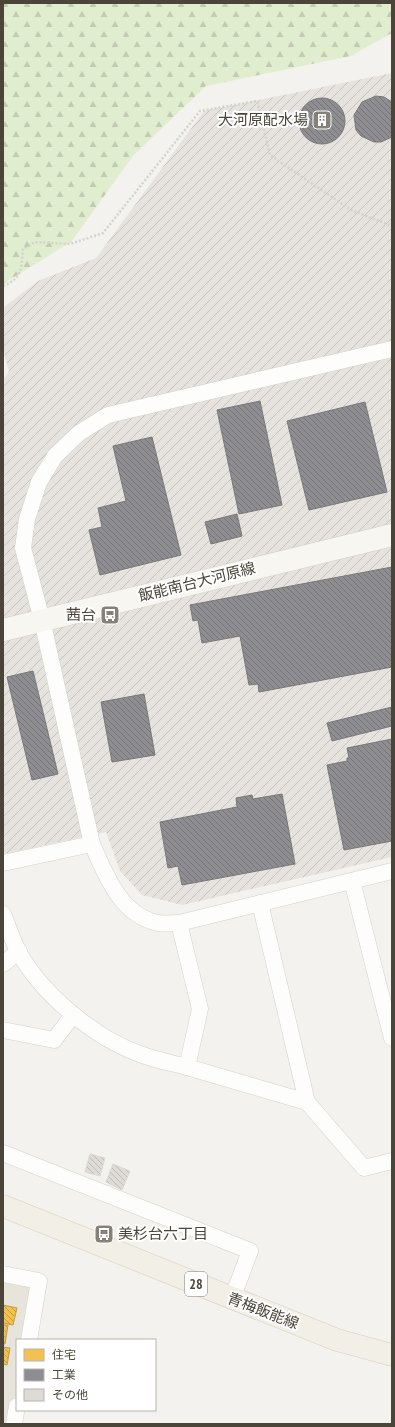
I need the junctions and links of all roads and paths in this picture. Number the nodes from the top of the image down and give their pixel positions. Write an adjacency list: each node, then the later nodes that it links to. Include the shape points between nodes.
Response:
1 (392, 226): 2 (path, via 351,210 270,155 257,101 200,112 103,233 70,244 35,242 23,249 18,277)
2 (3, 286)
3 (392, 349): 5 (street, via 108,415 78,433 55,456 39,482 27,519 23,548)
4 (392, 535): 5 (street, 飯能南台大河原線)
5 (42, 620): 6 (street, 飯能南台大河原線); 7 (street)
6 (3, 630)
7 (92, 844): 8 (street); 13 (street, via 105,874 120,899 137,915 158,923)
8 (3, 863)
9 (392, 871): 10 (street)
10 (352, 880): 11 (street); 18 (street)
11 (260, 903): 13 (street); 20 (street)
12 (3, 914): 14 (street)
13 (179, 923): 19 (street, via 200,1009)
14 (19, 952): 15 (street); 16 (street, via 45,987)
15 (3, 964)
16 (73, 1016): 17 (street, via 54,1040); 19 (street, via 104,1037 139,1054)
17 (3, 1030)
18 (392, 1038)
19 (187, 1067): 20 (street)
20 (307, 1102): 22 (street, via 364,1168)
21 (3, 1153): 25 (street, via 250,1251)
22 (392, 1161)
23 (3, 1206): 25 (main road, 青梅飯能線 / 28)
24 (3, 1274): 26 (street, via 39,1281)
25 (232, 1299): 27 (main road, 青梅飯能線 / 28, via 337,1340)
26 (29, 1339)
27 (392, 1355)
28 (16, 1411): 29 (street)
29 (14, 1424)

